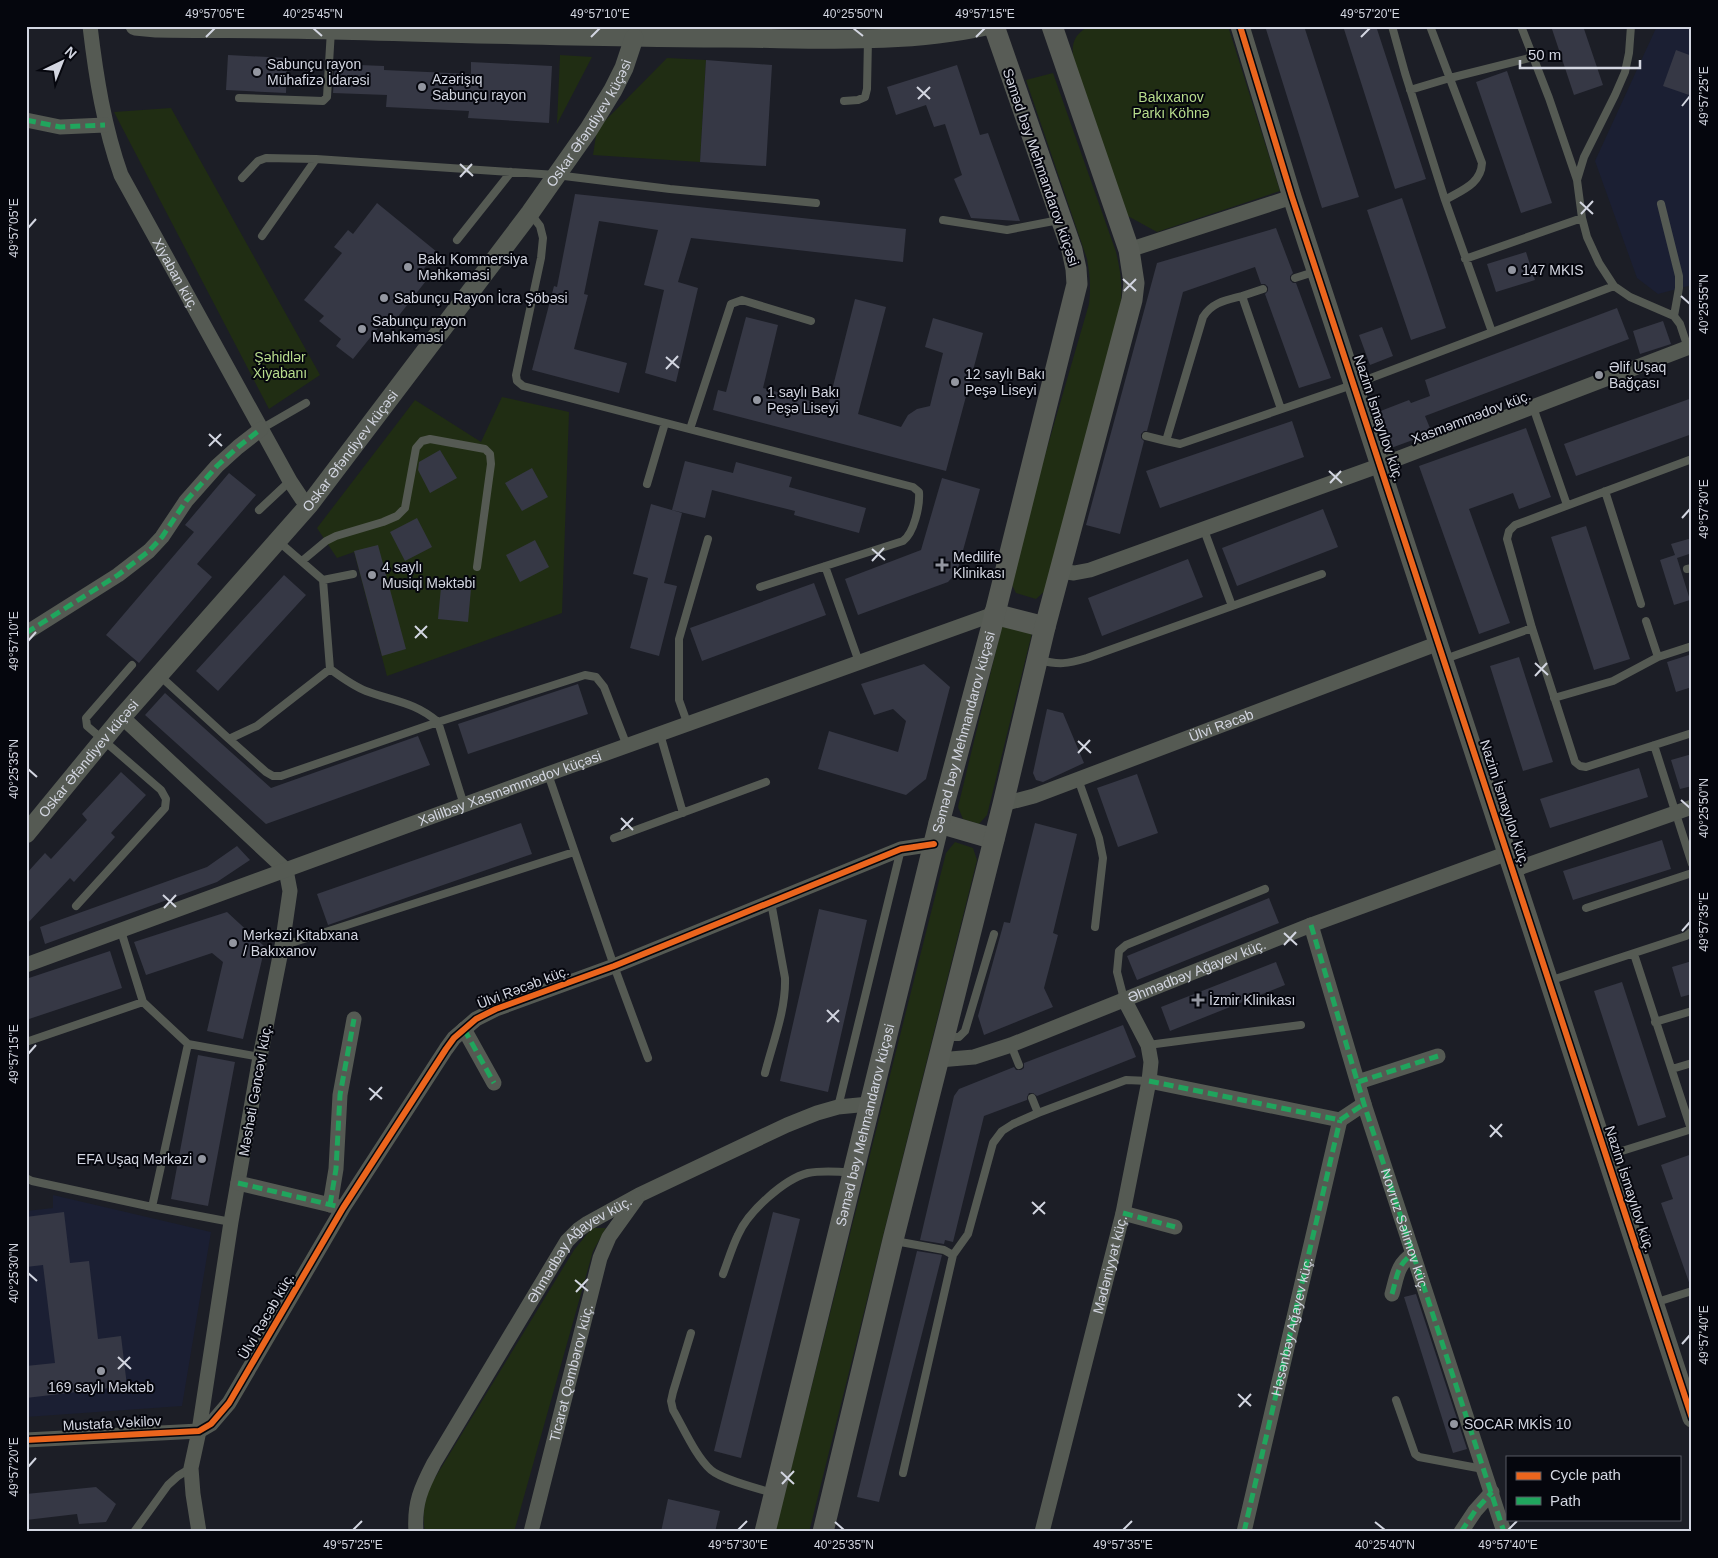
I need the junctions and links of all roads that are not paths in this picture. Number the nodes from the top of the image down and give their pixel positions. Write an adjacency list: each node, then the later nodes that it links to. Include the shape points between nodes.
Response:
1 (90, 26): 20 (street, Xiyaban küç.)
2 (135, 26): 11 (street)
3 (986, 26): 13 (street, via 942,34)
4 (994, 26): 33 (main road, Səməd bəy Mehmandarov küçəsi)
5 (1052, 26): 36 (main road)
6 (1240, 26): 26 (street, Nazim İsmayılov küç.)
7 (1392, 26): 16 (lane)
8 (1430, 26): 15 (lane)
9 (1520, 26): 14 (lane)
10 (1631, 26): 25 (lane, via 1625,72 1584,157)
11 (331, 30): 12 (street); 17 (lane, via 327,97 323,101)
12 (634, 38): 13 (street, via 776,35 827,40); 23 (street, Oskar Əfəndiyev küçəsi, via 613,90)
13 (868, 39): 18 (lane, via 868,89 865,97)
14 (1533, 57): 15 (lane); 25 (lane)
15 (1450, 78): 16 (lane); 27 (lane, via 1482,163 1482,172 1476,181)
16 (1410, 90): 27 (lane)
17 (239, 98)
18 (844, 101)
19 (26, 120): 20 (street, via 60,127)
20 (105, 125): 52 (street, Xiyaban küç., via 126,184)
21 (316, 159): 22 (lane); 24 (lane, via 258,160); 34 (lane)
22 (511, 172): 23 (lane); 35 (lane)
23 (556, 175): 28 (lane); 30 (street, Oskar Əfəndiyev küçəsi)
24 (242, 178)
25 (1577, 180): 31 (lane)
26 (1292, 197): 36 (street); 38 (street, Nazim İsmayılov küç.)
27 (1446, 200): 37 (lane)
28 (816, 203)
29 (1661, 204): 43 (lane, via 1679,276)
30 (530, 213): 51 (lane, via 540,226 541,258 517,381 523,386); 61 (street, Oskar Əfəndiyev küçəsi)
31 (1582, 218): 37 (lane); 40 (lane, via 1587,237)
32 (943, 220): 33 (lane, via 1008,230)
33 (1061, 220): 77 (main road, Səməd bəy Mehmandarov küçəsi, via 1074,259 1077,284)
34 (262, 236)
35 (457, 240)
36 (1129, 250): 70 (main road, via 1134,283 1132,300 1103,425)
37 (1465, 258): 45 (lane)
38 (1318, 271): 39 (lane); 47 (street, Nazim İsmayılov küç.)
39 (1295, 278)
40 (1614, 286): 43 (lane, via 1630,297); 45 (lane)
41 (1263, 289): 42 (lane)
42 (1242, 296): 50 (lane); 55 (lane, via 1208,309)
43 (1674, 316): 46 (lane)
44 (811, 321): 53 (lane, via 742,300 731,304)
45 (1492, 332): 47 (lane)
46 (1690, 347): 49 (street, Xasməmmədov küç.)
47 (1355, 384): 50 (lane); 57 (street, Nazim İsmayılov küç.)
48 (306, 403): 52 (lane)
49 (1532, 408): 57 (street, Xasməmmədov küç.); 62 (lane)
50 (1281, 409): 55 (lane, via 1180,444)
51 (665, 423): 53 (lane); 59 (lane)
52 (261, 429): 58 (street, Xiyaban küç.); 81 (street, via 217,466 149,551 118,575)
53 (690, 430): 68 (lane, via 913,487 920,492 908,538)
54 (1146, 436): 55 (lane)
55 (1166, 442)
56 (1692, 459): 60 (lane)
57 (1381, 465): 64 (street, Xasməmmədov küç.); 83 (street, Nazim İsmayılov küç.)
58 (290, 481): 61 (street, Xiyaban küç.); 63 (lane)
59 (647, 484)
60 (1605, 491): 62 (lane); 75 (lane)
61 (309, 505): 66 (street, Oskar Əfəndiyev küçəsi)
62 (1567, 505): 80 (lane, via 1515,525 1509,531 1508,539)
63 (258, 510)
64 (1204, 530): 70 (street, Xasməmmədov küç., via 1090,570); 76 (lane)
65 (708, 539): 93 (lane, via 679,640 679,700)
66 (278, 541): 67 (lane); 89 (street, Oskar Əfəndiyev küçəsi)
67 (302, 561): 69 (lane, via 336,536 397,516 404,508 416,448 422,441 430,439 485,449 490,454); 73 (lane)
68 (825, 566): 74 (lane); 86 (lane)
69 (477, 567)
70 (1060, 571): 79 (main road)
71 (352, 574): 73 (lane)
72 (1322, 574): 76 (lane)
73 (323, 580): 88 (lane)
74 (760, 588)
75 (1641, 604)
76 (1232, 606): 85 (lane, via 1066,664)
77 (994, 614): 79 (main road); 86 (street, Xəlilbəy Xasməmmədov küçəsi); 109 (main road, Səməd bəy Mehmandarov küçəsi)
78 (1646, 621): 84 (lane)
79 (1045, 627): 85 (main road)
80 (1532, 628): 83 (lane); 90 (lane)
81 (26, 633)
82 (1692, 646): 84 (lane)
83 (1442, 651): 101 (street, Ülvi Rəcəb); 114 (street, Nazim İsmayılov küç.)
84 (1658, 657): 90 (lane, via 1614,681)
85 (1037, 659): 103 (main road)
86 (859, 662): 93 (street, Xəlilbəy Xasməmmədov küçəsi)
87 (132, 665): 97 (lane, via 86,718 87,726)
88 (330, 668): 92 (lane, via 365,691 414,705); 96 (lane, via 258,726)
89 (159, 675): 91 (street, Oskar Əfəndiyev küçəsi); 96 (lane)
90 (1554, 698): 98 (lane, via 1575,762 1580,766 1586,768)
91 (122, 718): 97 (street, Oskar Əfəndiyev küçəsi); 116 (street)
92 (438, 722): 96 (lane, via 281,776 266,772); 99 (lane, via 585,675 596,677 604,687); 104 (lane)
93 (688, 725): 95 (street, Xəlilbəy Xasməmmədov küçəsi)
94 (1692, 733): 98 (lane)
95 (660, 734): 99 (street, Xəlilbəy Xasməmmədov küçəsi); 107 (lane)
96 (229, 739)
97 (104, 740): 108 (street, Oskar Əfəndiyev küçəsi); 120 (lane, via 162,790 165,808)
98 (1654, 745): 106 (lane)
99 (627, 746): 100 (street, Xəlilbəy Xasməmmədov küçəsi)
100 (548, 774): 104 (street, Xəlilbəy Xasməmmədov küçəsi); 113 (lane)
101 (1078, 779): 103 (street, Ülvi Rəcəb); 123 (lane, via 1103,858)
102 (766, 782): 107 (lane)
103 (1003, 804): 111 (main road)
104 (464, 805): 116 (street, Xəlilbəy Xasməmmədov küçəsi)
105 (1692, 807): 106 (street, Əhmədbəy Ağayev küç.)
106 (1675, 812): 114 (street, Əhmədbəy Ağayev küç.); 115 (lane)
107 (683, 813): 110 (lane)
108 (26, 834)
109 (936, 834): 111 (main road); 112 (street, Ülvi Rəcəb küç.); 156 (main road, Səməd bəy Mehmandarov küçəsi)
110 (614, 838)
111 (994, 839): 139 (main road)
112 (901, 849): 119 (street, Ülvi Rəcəb küç.); 158 (lane)
113 (574, 852): 127 (lane); 130 (lane)
114 (1510, 861): 122 (street, Əhmədbəy Ağayev küç.); 131 (street, Nazim İsmayılov küç.)
115 (1692, 864)
116 (286, 870): 124 (street, Xəlilbəy Xasməmmədov küçəsi); 127 (street, Məshəti Gəncəvi küç., via 290,891)
117 (1692, 873): 121 (lane)
118 (1265, 889): 132 (lane, via 1126,945 1119,951 1117,959)
119 (771, 902): 130 (street, Ülvi Rəcəb küç.); 151 (lane, via 786,990)
120 (76, 906)
121 (1586, 908)
122 (1311, 925): 132 (street, Əhmədbəy Ağayev küç.); 153 (street, Novruz Səlimov küç.)
123 (1095, 926)
124 (121, 930): 129 (street, Xəlilbəy Xasməmmədov küçəsi); 133 (lane)
125 (1692, 931): 128 (lane)
126 (994, 934): 139 (lane, via 965,1031 959,1037)
127 (282, 946): 144 (street, Məshəti Gəncəvi küç.)
128 (1634, 954): 131 (lane); 136 (lane)
129 (26, 965)
130 (614, 966): 138 (street, Ülvi Rəcəb küç., via 496,1009); 146 (lane)
131 (1549, 981): 162 (street, Nazim İsmayılov küç.)
132 (1124, 999): 142 (street, Əhmədbəy Ağayev küç.); 143 (street, Mədəniyyət küç.)
133 (144, 1002): 140 (lane); 141 (lane)
134 (1692, 1010): 136 (lane)
135 (354, 1019): 167 (street, via 340,1095)
136 (1655, 1022): 150 (lane)
137 (1301, 1025): 143 (lane)
138 (464, 1029): 154 (street); 167 (street, Ülvi Rəcəb küç., via 446,1049)
139 (945, 1036): 147 (main road)
140 (26, 1042)
141 (188, 1044): 144 (lane); 168 (lane)
142 (1011, 1045): 147 (street, Əhmədbəy Ağayev küç., via 974,1057); 149 (lane)
143 (1148, 1045): 152 (street, Mədəniyyət küç., via 1151,1062)
144 (260, 1056): 165 (street, Məshəti Gəncəvi küç.)
145 (1438, 1056): 153 (street)
146 (648, 1058)
147 (939, 1060): 172 (main road)
148 (1692, 1063): 150 (lane)
149 (1019, 1066)
150 (1672, 1069): 161 (lane)
151 (765, 1073)
152 (1149, 1081): 159 (lane, via 1126,1080); 160 (street); 169 (street, Mədəniyyət küç.)
153 (1358, 1082): 157 (street, Novruz Səlimov küç.)
154 (494, 1083)
155 (1032, 1098): 159 (lane)
156 (869, 1104): 158 (street, Əhmədbəy Ağayev küç.); 163 (main road, Səməd bəy Mehmandarov küçəsi)
157 (1364, 1104): 160 (street); 173 (street, Novruz Səlimov küç.)
158 (838, 1107): 166 (street, Əhmədbəy Ağayev küç., via 787,1125)
159 (1038, 1114): 174 (lane, via 1002,1131 993,1143 968,1234)
160 (1340, 1120): 196 (street, Həsənbəy Ağayev küç.)
161 (1692, 1129): 162 (lane)
162 (1606, 1156): 178 (street, Nazim İsmayılov küç.)
163 (853, 1172): 175 (lane, via 818,1171 798,1176 780,1188 745,1222); 188 (main road, Səməd bəy Mehmandarov küçəsi)
164 (26, 1178): 168 (lane)
165 (238, 1184): 167 (street); 170 (street, Məshəti Gəncəvi küç.)
166 (639, 1195): 191 (street, Əhmədbəy Ağayev küç., via 588,1223 568,1241 421,1487 416,1509); 192 (street, Ticarət Qəmbərov küç., via 609,1237 600,1258)
167 (337, 1206): 182 (street, Ülvi Rəcəb küç., via 229,1404)
168 (152, 1207): 170 (lane)
169 (1123, 1213): 171 (street); 195 (street, Mədəniyyət küç.)
170 (231, 1222): 182 (street, Məshəti Gəncəvi küç.)
171 (1175, 1227)
172 (893, 1240): 174 (lane, via 944,1250); 194 (main road)
173 (1413, 1254): 177 (street, via 1400,1265); 185 (street, Novruz Səlimov küç.)
174 (953, 1255): 186 (lane)
175 (723, 1274)
176 (1692, 1291): 178 (lane)
177 (1392, 1294)
178 (1654, 1303): 181 (street, Nazim İsmayılov küç.)
179 (691, 1333): 188 (lane, via 673,1392 673,1410 711,1470 719,1476)
180 (1396, 1400): 185 (lane, via 1415,1454)
181 (1691, 1411)
182 (199, 1432): 183 (street, Mustafa Vəkilov); 184 (street, Məshəti Gəncəvi küç.)
183 (26, 1440)
184 (191, 1468): 189 (lane, via 168,1486); 190 (street, Məshəti Gəncəvi küç.)
185 (1485, 1470): 187 (street, Novruz Səlimov küç.)
186 (903, 1473)
187 (1492, 1492): 197 (street); 198 (street, Novruz Səlimov küç.)
188 (774, 1494): 193 (main road, Səməd bəy Mehmandarov küçəsi)
189 (134, 1532)
190 (198, 1532)
191 (416, 1532)
192 (531, 1532)
193 (765, 1532)
194 (823, 1532)
195 (1042, 1532)
196 (1244, 1532)
197 (1461, 1532)
198 (1504, 1532)

